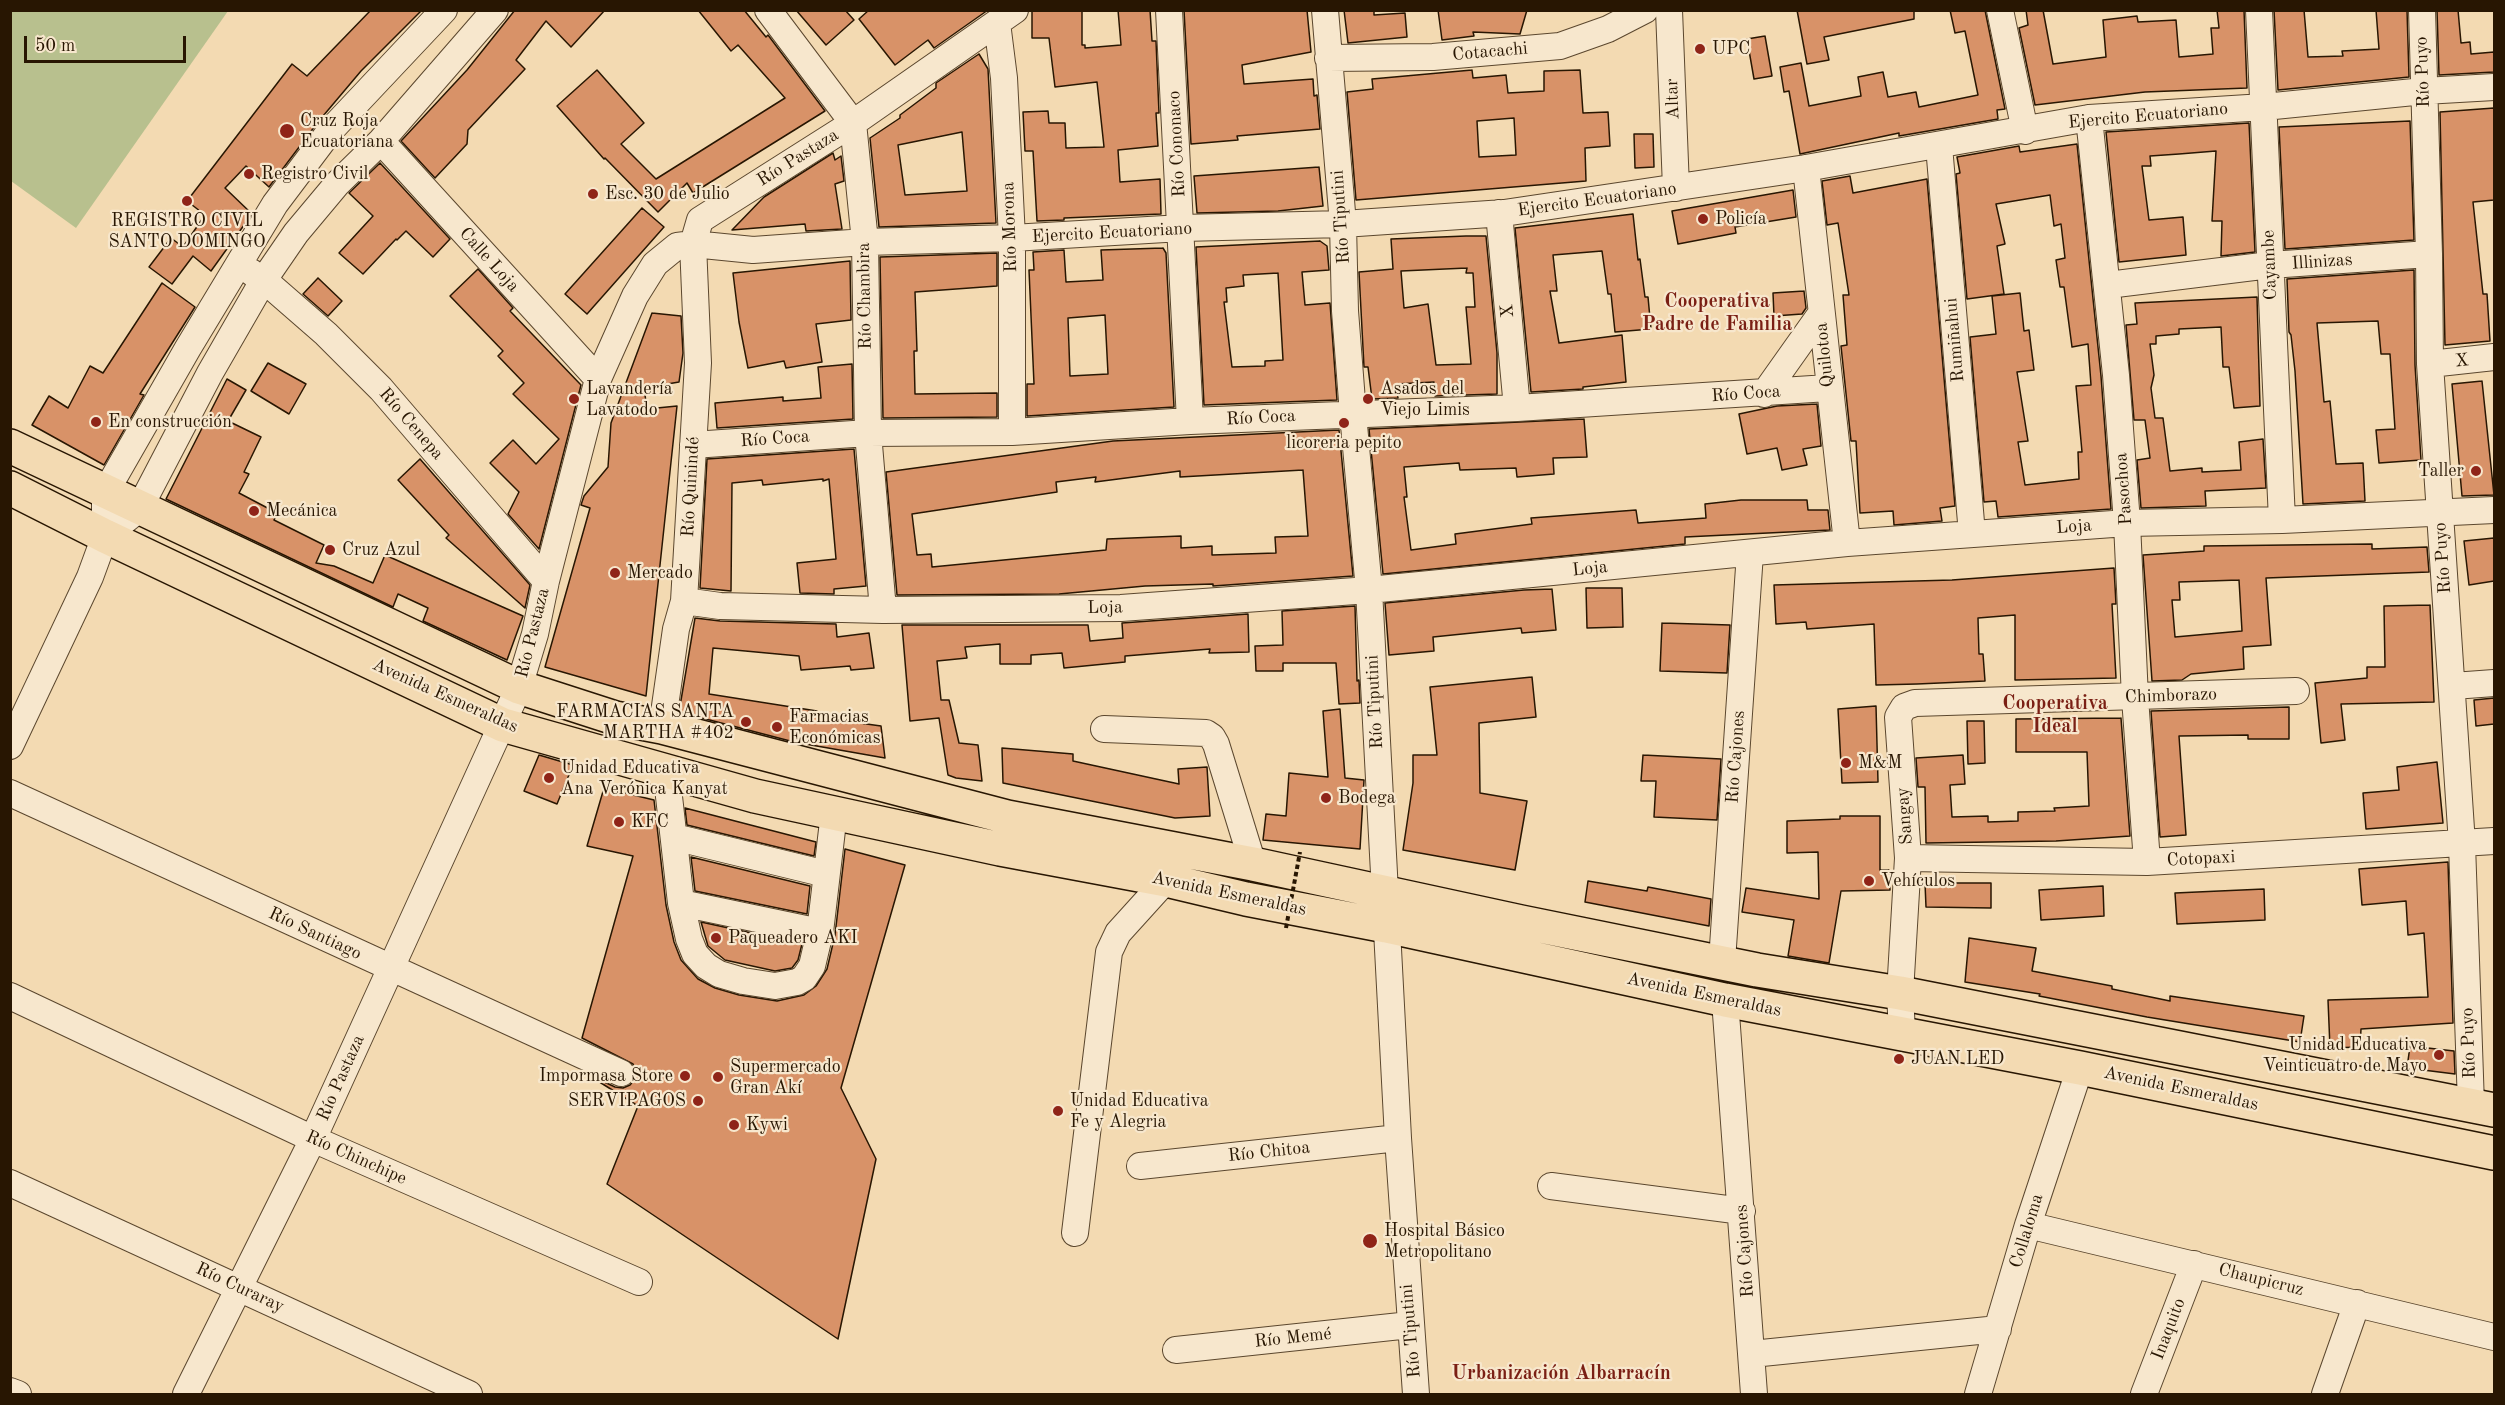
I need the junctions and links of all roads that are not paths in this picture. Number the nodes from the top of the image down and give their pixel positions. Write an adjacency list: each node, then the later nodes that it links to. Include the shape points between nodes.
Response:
1 (444, 10): 21 (street, via 330,130)
2 (495, 10): 19 (street)
3 (768, 10): 17 (street)
4 (1169, 10): 27 (street, Río Cononaco)
5 (1325, 10): 12 (street, Río Tiputini)
6 (1645, 10): 12 (street, Cotacachi, via 1608,29 1560,46 1433,57)
7 (1670, 10): 24 (street, Altar)
8 (2000, 10): 18 (street)
9 (2259, 10): 15 (street, Cayambe)
10 (2422, 10): 14 (street, Río Puyo)
11 (1009, 14): 17 (street, Río Pastaza); 28 (street, Río Morona, via 1004,78)
12 (1328, 58): 26 (street, Río Tiputini)
13 (2494, 87): 14 (street, Ejercito Ecuatoriano)
14 (2424, 91): 15 (street, Ejercito Ecuatoriano); 31 (street, Río Puyo)
15 (2264, 107): 16 (street, Ejercito Ecuatoriano); 33 (street, Cayambe)
16 (2089, 118): 18 (street, Ejercito Ecuatoriano); 35 (street, Pasochoa)
17 (853, 123): 29 (street, Río Chambira); 30 (street, Río Pastaza, via 700,220)
18 (2025, 131): 20 (street, Ejercito Ecuatoriano)
19 (381, 141): 23 (street); 39 (street, Calle Loja)
20 (1939, 146): 22 (street, Ejercito Ecuatoriano); 56 (street, Rumiñahui)
21 (309, 159): 23 (street); 32 (street, via 275,204)
22 (1806, 168): 24 (street, Ejercito Ecuatoriano); 36 (street, Quilotoa)
23 (337, 184): 34 (street, via 296,232)
24 (1676, 188): 25 (street, Ejercito Ecuatoriano)
25 (1499, 213): 26 (street, Ejercito Ecuatoriano); 42 (street, X)
26 (1344, 224): 27 (street, Ejercito Ecuatoriano); 43 (street, Río Tiputini, via 1345,311)
27 (1182, 228): 28 (street, Ejercito Ecuatoriano); 44 (street, Río Cononaco)
28 (1012, 238): 29 (street, Ejercito Ecuatoriano); 45 (street, Río Morona)
29 (865, 242): 30 (street, Ejercito Ecuatoriano, via 753,250); 46 (street, Río Chambira)
30 (693, 244): 39 (street, Río Pastaza, via 677,246 655,264 634,296); 47 (street, Río Quinindé, via 698,363)
31 (2429, 254): 33 (street, Illinizas); 38 (street, Río Puyo)
32 (239, 264): 34 (street, Río Cenepa); 50 (street)
33 (2270, 266): 35 (street, Illinizas); 54 (street, Cayambe)
34 (263, 281): 51 (street, via 210,372); 60 (street, Río Cenepa, via 326,334 381,389)
35 (2108, 285): 55 (street, Pasochoa)
36 (1821, 315): 40 (street, Quilotoa); 41 (street)
37 (2494, 357): 38 (street, X)
38 (2430, 364): 53 (street, Río Puyo)
39 (598, 379): 60 (street, Río Pastaza)
40 (1828, 388): 41 (street, Río Coca); 58 (street, Quilotoa)
41 (1764, 394): 42 (street, Río Coca)
42 (1517, 408): 43 (street, Río Coca)
43 (1353, 414): 44 (street, Río Coca); 61 (street, Río Tiputini)
44 (1190, 421): 45 (street, Río Coca)
45 (1012, 432): 46 (street, Río Coca)
46 (868, 433): 47 (street, Río Coca); 63 (street, Río Chambira)
47 (693, 445): 62 (street, Río Quinindé)
48 (10, 446): 50 (main road, Avenida Esmeraldas)
49 (10, 488): 57 (main road, Avenida Esmeraldas)
50 (105, 493): 51 (main road, Avenida Esmeraldas); 57 (street)
51 (139, 509): 57 (street); 66 (main road, Avenida Esmeraldas)
52 (2494, 510): 53 (street, Loja)
53 (2440, 514): 54 (street, Loja); 65 (street, Río Puyo)
54 (2282, 520): 55 (street, Loja)
55 (2127, 523): 56 (street, Loja); 68 (street, Pasochoa)
56 (1972, 534): 58 (street, Loja)
57 (105, 536): 70 (main road, Avenida Esmeraldas); 73 (street, via 90,577)
58 (1847, 543): 59 (street, Loja)
59 (1750, 552): 61 (street, Loja); 91 (street, Río Cajones)
60 (546, 581): 66 (street, Río Pastaza)
61 (1370, 590): 63 (street, Loja, via 1121,608); 87 (street, Río Tiputini)
62 (684, 601): 63 (street, Loja, via 720,606); 71 (street, Río Quinindé, via 676,629)
63 (883, 610)
64 (2494, 683): 65 (street)
65 (2453, 686): 80 (street, Río Puyo)
66 (519, 687): 70 (street, Río Pastaza); 71 (main road, Avenida Esmeraldas, via 615,718)
67 (2296, 691): 68 (street, Chimborazo)
68 (2134, 698): 69 (street, Chimborazo, via 1915,703); 83 (street, Pasochoa)
69 (1904, 707): 82 (street, Sangay, via 1898,717)
70 (503, 725): 74 (main road, Avenida Esmeraldas); 92 (street, Río Pastaza)
71 (662, 728): 77 (main road, Avenida Esmeraldas)
72 (1104, 729): 84 (street, via 1206,733 1212,737)
73 (10, 746)
74 (666, 770): 76 (main road, Avenida Esmeraldas, via 755,796); 78 (street)
75 (10, 793): 92 (street, Río Santiago)
76 (834, 813): 81 (main road, Avenida Esmeraldas); 85 (street)
77 (1007, 817): 81 (main road); 84 (main road, Avenida Esmeraldas)
78 (674, 837): 85 (street); 88 (street)
79 (2494, 842): 80 (street, Cotopaxi)
80 (2462, 844): 83 (street, Cotopaxi); 99 (street, Río Puyo)
81 (1000, 849): 86 (main road, Avenida Esmeraldas)
82 (1908, 858): 83 (street, Cotopaxi); 93 (street, Sangay)
83 (2147, 862)
84 (1252, 864): 87 (main road, Avenida Esmeraldas)
85 (826, 874): 90 (street)
86 (1166, 880): 89 (main road, Avenida Esmeraldas); 108 (street, via 1118,933 1109,952)
87 (1385, 891): 89 (street, Río Tiputini); 91 (main road, Avenida Esmeraldas)
88 (681, 903): 90 (street); 90 (street, via 695,954 719,974 743,981 775,986 804,978 812,966)
89 (1386, 926): 95 (main road, Avenida Esmeraldas); 100 (street, Río Tiputini)
90 (820, 932)
91 (1722, 961): 93 (main road, Avenida Esmeraldas)
92 (390, 969): 98 (street, Río Santiago); 101 (street, Río Pastaza)
93 (1900, 993): 96 (street, Sangay); 99 (main road, Avenida Esmeraldas)
94 (10, 996): 101 (street, Río Chinchipe)
95 (1725, 1000): 96 (main road, Avenida Esmeraldas); 106 (street, Río Cajones)
96 (1902, 1033): 97 (main road, Avenida Esmeraldas)
97 (2080, 1068): 102 (main road, Avenida Esmeraldas); 107 (street, Collaloma)
98 (621, 1073)
99 (2483, 1107)
100 (1398, 1138): 103 (street, Río Chitoa); 113 (street, Río Tiputini)
101 (314, 1139): 110 (street, Río Chinchipe); 111 (street, Río Pastaza)
102 (2494, 1153)
103 (1140, 1166)
104 (10, 1183): 111 (street, Río Curaray)
105 (1551, 1186): 106 (street)
106 (1742, 1211): 117 (street, Río Cajones)
107 (2028, 1225): 109 (street, Chaupicruz); 114 (street, Collaloma)
108 (1075, 1233)
109 (2194, 1264): 112 (street, Chaupicruz); 125 (street, Inaquito)
110 (639, 1282)
111 (239, 1288): 120 (street, Río Pastaza); 121 (street, Río Curaray)
112 (2357, 1303): 115 (street, Chaupicruz); 126 (street)
113 (1410, 1325): 116 (street, Río Memé); 122 (street, Río Tiputini)
114 (1998, 1329): 117 (street); 124 (street, Collaloma)
115 (2494, 1337)
116 (1176, 1350)
117 (1752, 1354): 123 (street, Río Cajones)
118 (10, 1391): 119 (street)
119 (18, 1395)
120 (186, 1395)
121 (469, 1395)
122 (1416, 1395)
123 (1754, 1395)
124 (1978, 1395)
125 (2144, 1395)
126 (2325, 1395)

